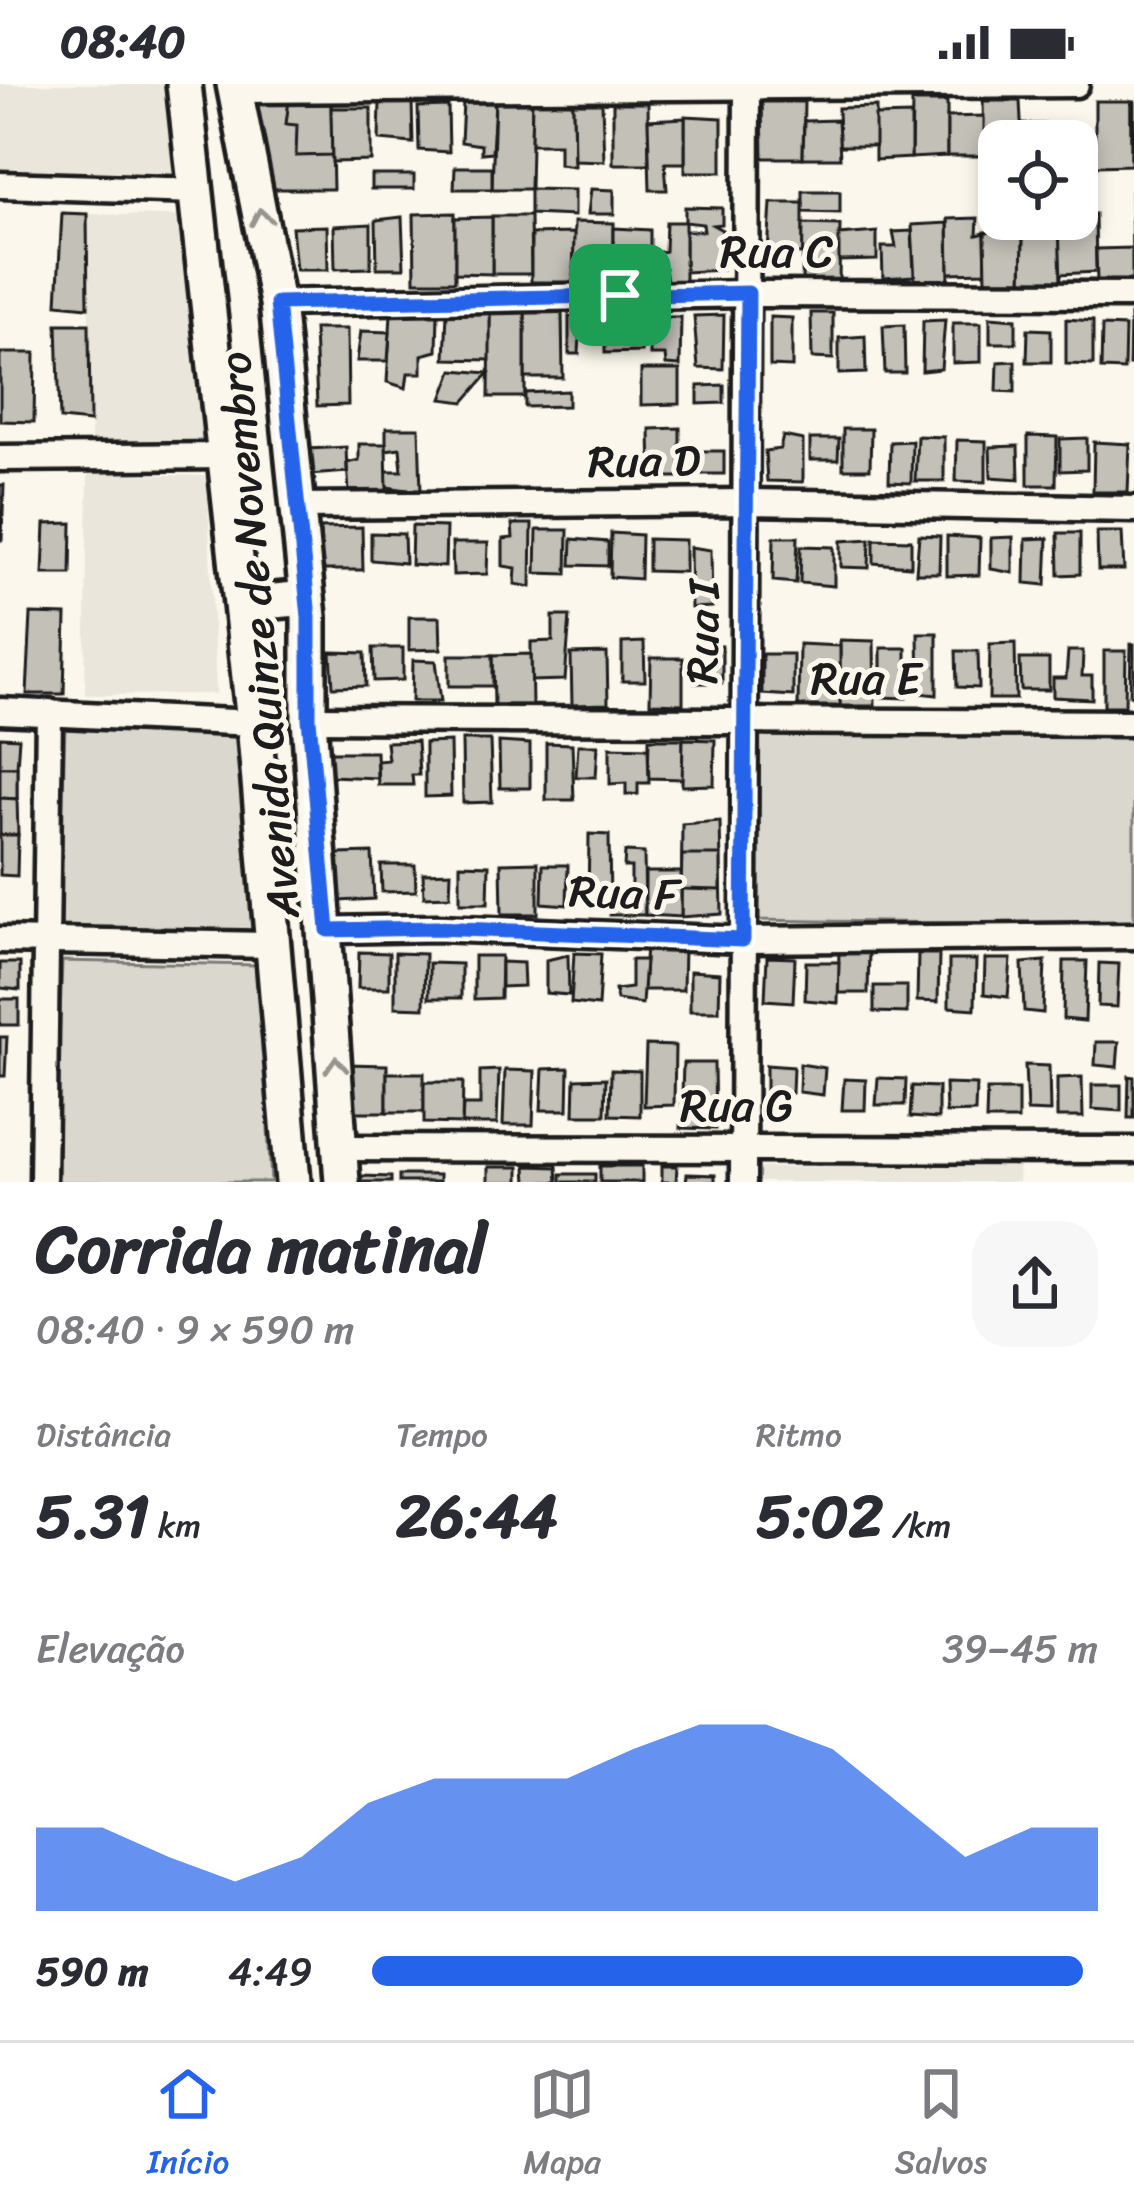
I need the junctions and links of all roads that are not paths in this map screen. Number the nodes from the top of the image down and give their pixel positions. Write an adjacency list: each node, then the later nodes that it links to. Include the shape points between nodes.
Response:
1 (184, 84): 6 (main road, Avenida Quinze de Novembro)
2 (1076, 84): 4 (street)
3 (234, 87): 4 (street); 9 (main road, Avenida Quinze de Novembro, one-way to 3)
4 (747, 87): 7 (street, Rua I)
5 (0, 184): 6 (street)
6 (198, 191): 10 (main road, Avenida Quinze de Novembro)
7 (748, 293): 8 (street, Rua C); 9 (street, Rua C); 12 (street, Rua I)
8 (1134, 295)
9 (277, 303): 13 (main road, Avenida Quinze de Novembro)
10 (226, 456): 11 (street); 16 (main road, Avenida Quinze de Novembro)
11 (0, 458)
12 (748, 502): 13 (street, Rua D); 14 (street, Rua D); 20 (street, Rua I)
13 (298, 506): 15 (main road, Avenida Quinze de Novembro)
14 (1134, 509)
15 (307, 598): 16 (main road); 19 (main road, Avenida Quinze de Novembro)
16 (242, 604): 21 (main road, Avenida Quinze de Novembro)
17 (0, 711): 18 (street)
18 (49, 712): 21 (street); 27 (street)
19 (309, 719): 20 (street, Rua E); 23 (main road, Avenida Quinze de Novembro)
20 (744, 721): 22 (street, Rua E); 26 (street, Rua I)
21 (254, 723): 28 (main road, Avenida Quinze de Novembro)
22 (1134, 723)
23 (328, 930): 26 (street, Rua F); 31 (main road, Avenida Quinze de Novembro, one-way to 23)
24 (1134, 936): 26 (street, Rua F)
25 (0, 940): 27 (street)
26 (743, 940): 29 (street, Rua I)
27 (48, 941): 28 (street); 32 (street)
28 (271, 945): 33 (main road, Avenida Quinze de Novembro)
29 (742, 1148): 30 (street, Rua G); 31 (street, Rua G); 34 (street, Rua I)
30 (1134, 1150)
31 (341, 1165)
32 (43, 1182)
33 (293, 1182)
34 (743, 1182)

